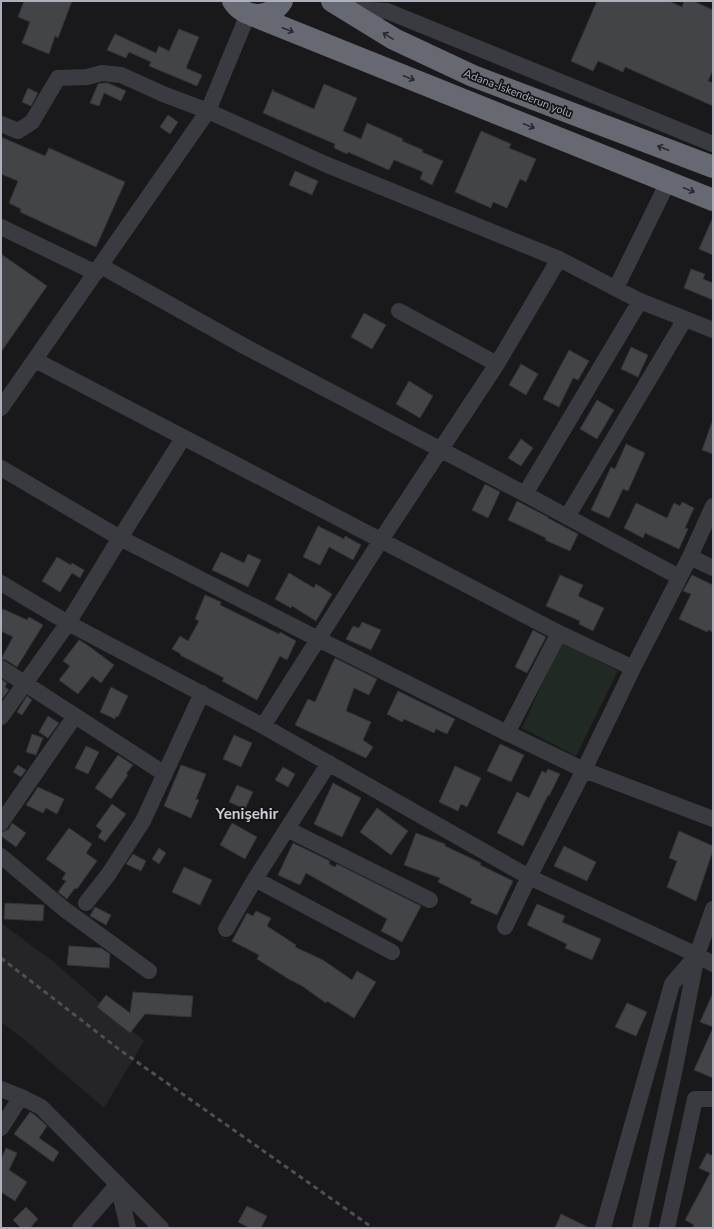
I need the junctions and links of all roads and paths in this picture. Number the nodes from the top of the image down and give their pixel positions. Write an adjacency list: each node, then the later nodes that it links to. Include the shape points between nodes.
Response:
1 (222, 1): 4 (highway)
2 (282, 1): 4 (highway, via 271,13 262,15)
3 (338, 5): 7 (street, via 387,11); 8 (highway, Adana-İskenderun yolu, one-way to 3, via 473,76 394,40)
4 (244, 10): 5 (street); 9 (highway, one-way to 9)
5 (208, 111): 6 (street, via 121,75 102,72 87,77 58,78 32,122 18,131); 12 (street, via 325,164); 13 (street)
6 (1, 124)
7 (713, 144)
8 (713, 167)
9 (668, 182): 10 (highway, one-way to 10); 14 (street)
10 (713, 200)
11 (1, 227): 13 (street)
12 (559, 259): 14 (street); 20 (street)
13 (98, 269): 19 (street); 23 (street)
14 (616, 288): 15 (street)
15 (640, 301): 17 (street); 25 (street)
16 (399, 311): 20 (street)
17 (685, 319): 18 (street); 27 (street)
18 (713, 330)
19 (35, 360): 21 (street); 22 (street)
20 (496, 364): 23 (street)
21 (1, 408)
22 (183, 438): 28 (street); 29 (street)
23 (441, 450): 25 (street); 29 (street)
24 (1, 468): 28 (street)
25 (525, 494): 27 (street)
26 (713, 506): 30 (street)
27 (567, 517): 32 (street)
28 (120, 538): 34 (street); 36 (street)
29 (381, 540): 35 (street); 36 (street)
30 (690, 557): 31 (street); 32 (street)
31 (713, 568)
32 (679, 577): 38 (street)
33 (1, 583): 34 (street)
34 (68, 623): 39 (street); 40 (street)
35 (559, 633): 38 (street); 44 (street)
36 (318, 639): 43 (street); 44 (street)
37 (1, 668): 39 (street)
38 (633, 668): 46 (street)
39 (24, 684): 41 (street); 42 (street)
40 (202, 693): 43 (street); 47 (street)
41 (75, 716): 47 (street); 49 (street)
42 (1, 717)
43 (263, 726): 45 (street)
44 (507, 733): 46 (street)
45 (329, 764): 50 (street); 52 (street)
46 (584, 770): 48 (street); 52 (street)
47 (165, 774): 55 (street, via 143,821 108,875)
48 (713, 819)
49 (1, 823)
50 (287, 829): 53 (street); 54 (street)
51 (1, 856): 62 (street, via 64,909)
52 (529, 877): 57 (street); 60 (street)
53 (255, 879): 58 (street); 59 (street)
54 (430, 900)
55 (86, 903)
56 (713, 909): 60 (street)
57 (505, 927)
58 (226, 929)
59 (392, 952)
60 (697, 955): 61 (street); 71 (street, via 672,984); 72 (street)
61 (713, 964)
62 (149, 971)
63 (1, 1089): 64 (street)
64 (20, 1097): 66 (street); 67 (street, via 41,1107)
65 (713, 1099): 73 (street, via 695,1099)
66 (1, 1128)
67 (118, 1184): 68 (street); 69 (street); 70 (street)
68 (80, 1228)
69 (128, 1228)
70 (161, 1228)
71 (603, 1228)
72 (640, 1228)
73 (667, 1228)

